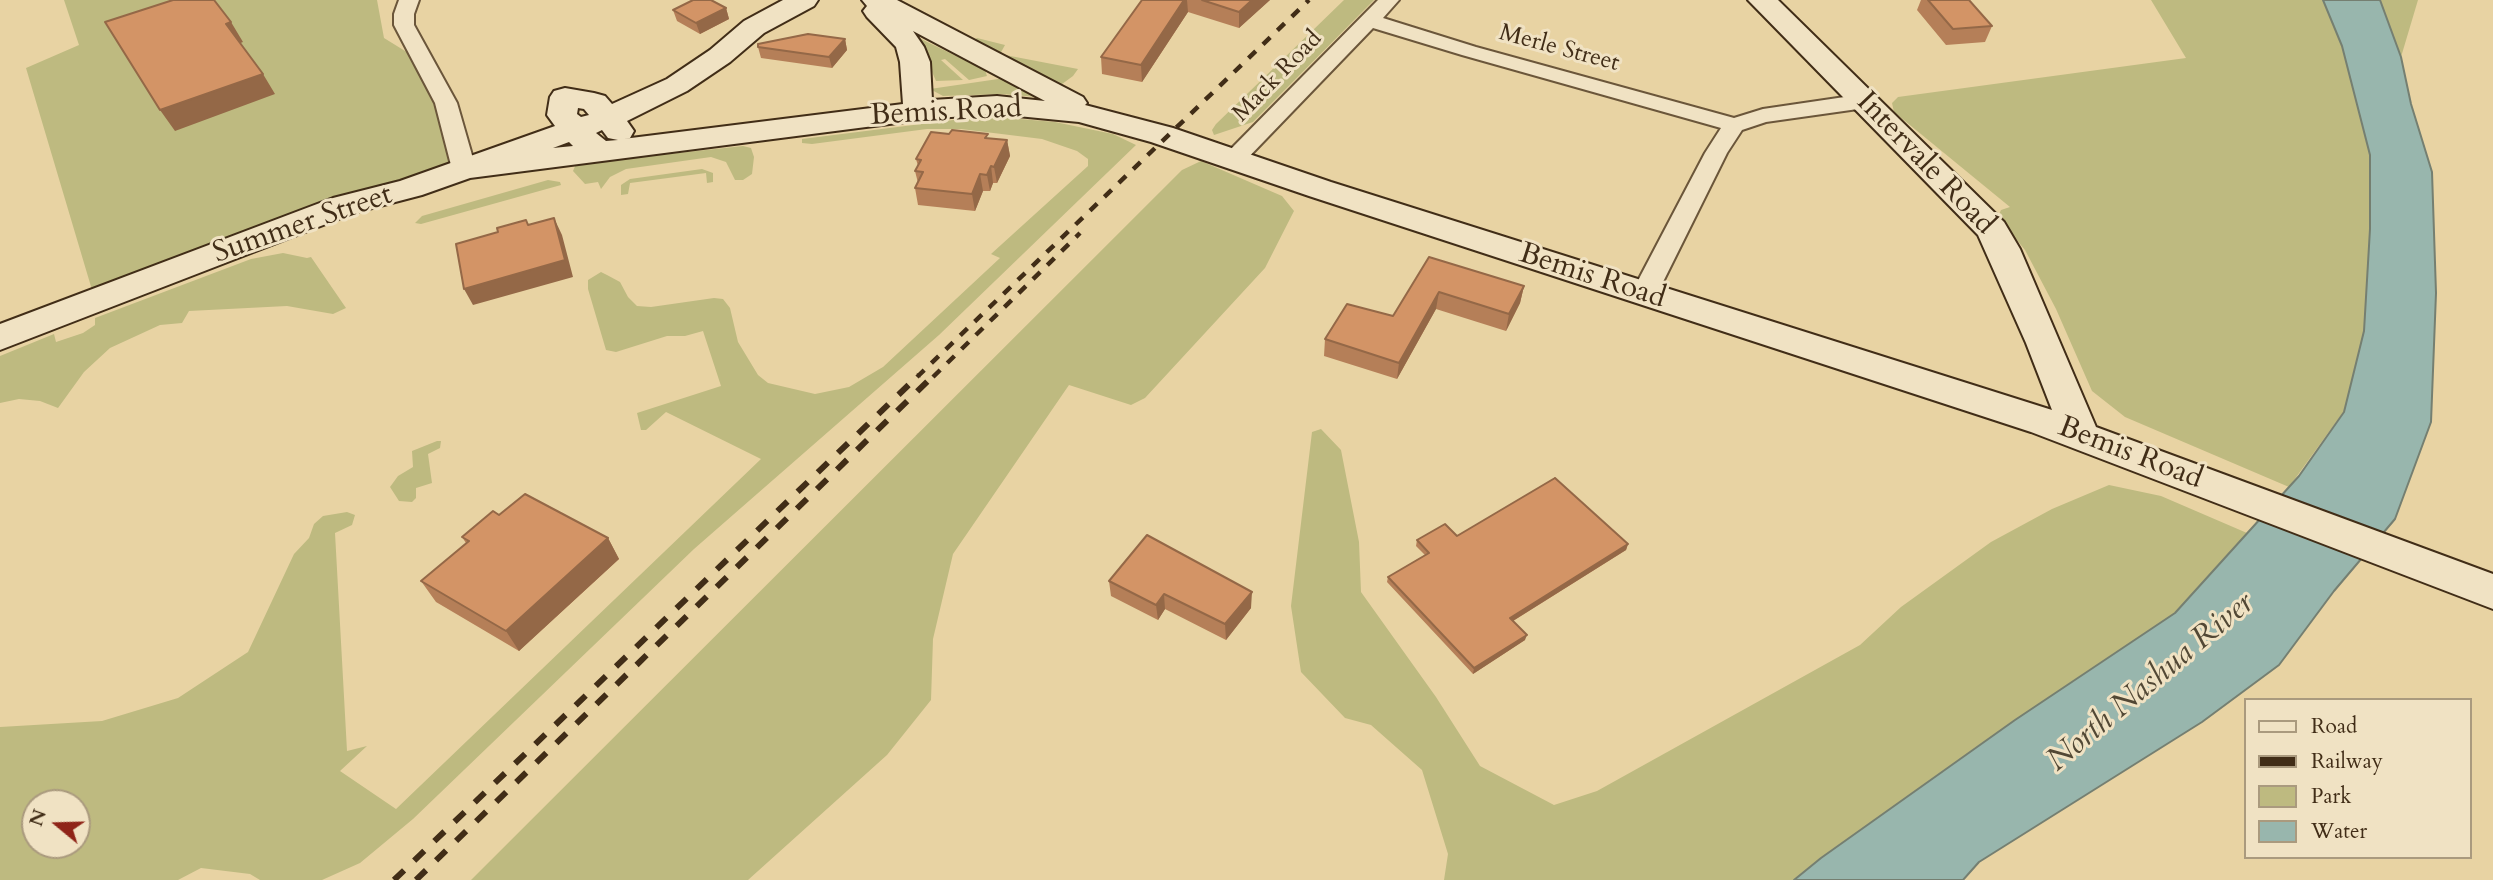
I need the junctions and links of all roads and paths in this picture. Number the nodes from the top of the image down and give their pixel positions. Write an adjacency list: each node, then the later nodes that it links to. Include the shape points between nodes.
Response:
1 (409, 0): 19 (street, via 404,25 446,103)
2 (804, 0): 9 (main road, via 754,27)
3 (834, 0): 9 (main road, via 774,34)
4 (865, 0): 12 (main road, via 910,47)
5 (876, 0): 13 (main road)
6 (1389, 0): 8 (street, Mack Road)
7 (1762, 0): 10 (main road, Intervale Road)
8 (1370, 20): 15 (street, Merle Street); 18 (street, Mack Road)
9 (720, 57): 11 (main road, Summer Street, via 674,69)
10 (1865, 101): 15 (street, via 1763,116); 22 (main road, Intervale Road, via 1992,230)
11 (601, 110): 14 (main road, Summer Street); 16 (main road, Bemis Road, via 622,133 636,140)
12 (918, 111): 13 (main road, Bemis Road, via 1012,105); 16 (main road, Bemis Road)
13 (1113, 121): 18 (main road, Bemis Road)
14 (568, 122): 17 (main road, via 582,138 600,146); 19 (main road, Summer Street)
15 (1734, 125): 20 (street)
16 (664, 142): 17 (main road, Bemis Road)
17 (628, 149): 19 (main road, Bemis Road)
18 (1233, 160): 20 (main road, Bemis Road)
19 (462, 161): 21 (main road, Summer Street, via 411,188 345,205)
20 (1644, 294): 22 (main road, Bemis Road)
21 (0, 338)
22 (2080, 434): 23 (main road, Bemis Road)
23 (2493, 592)

